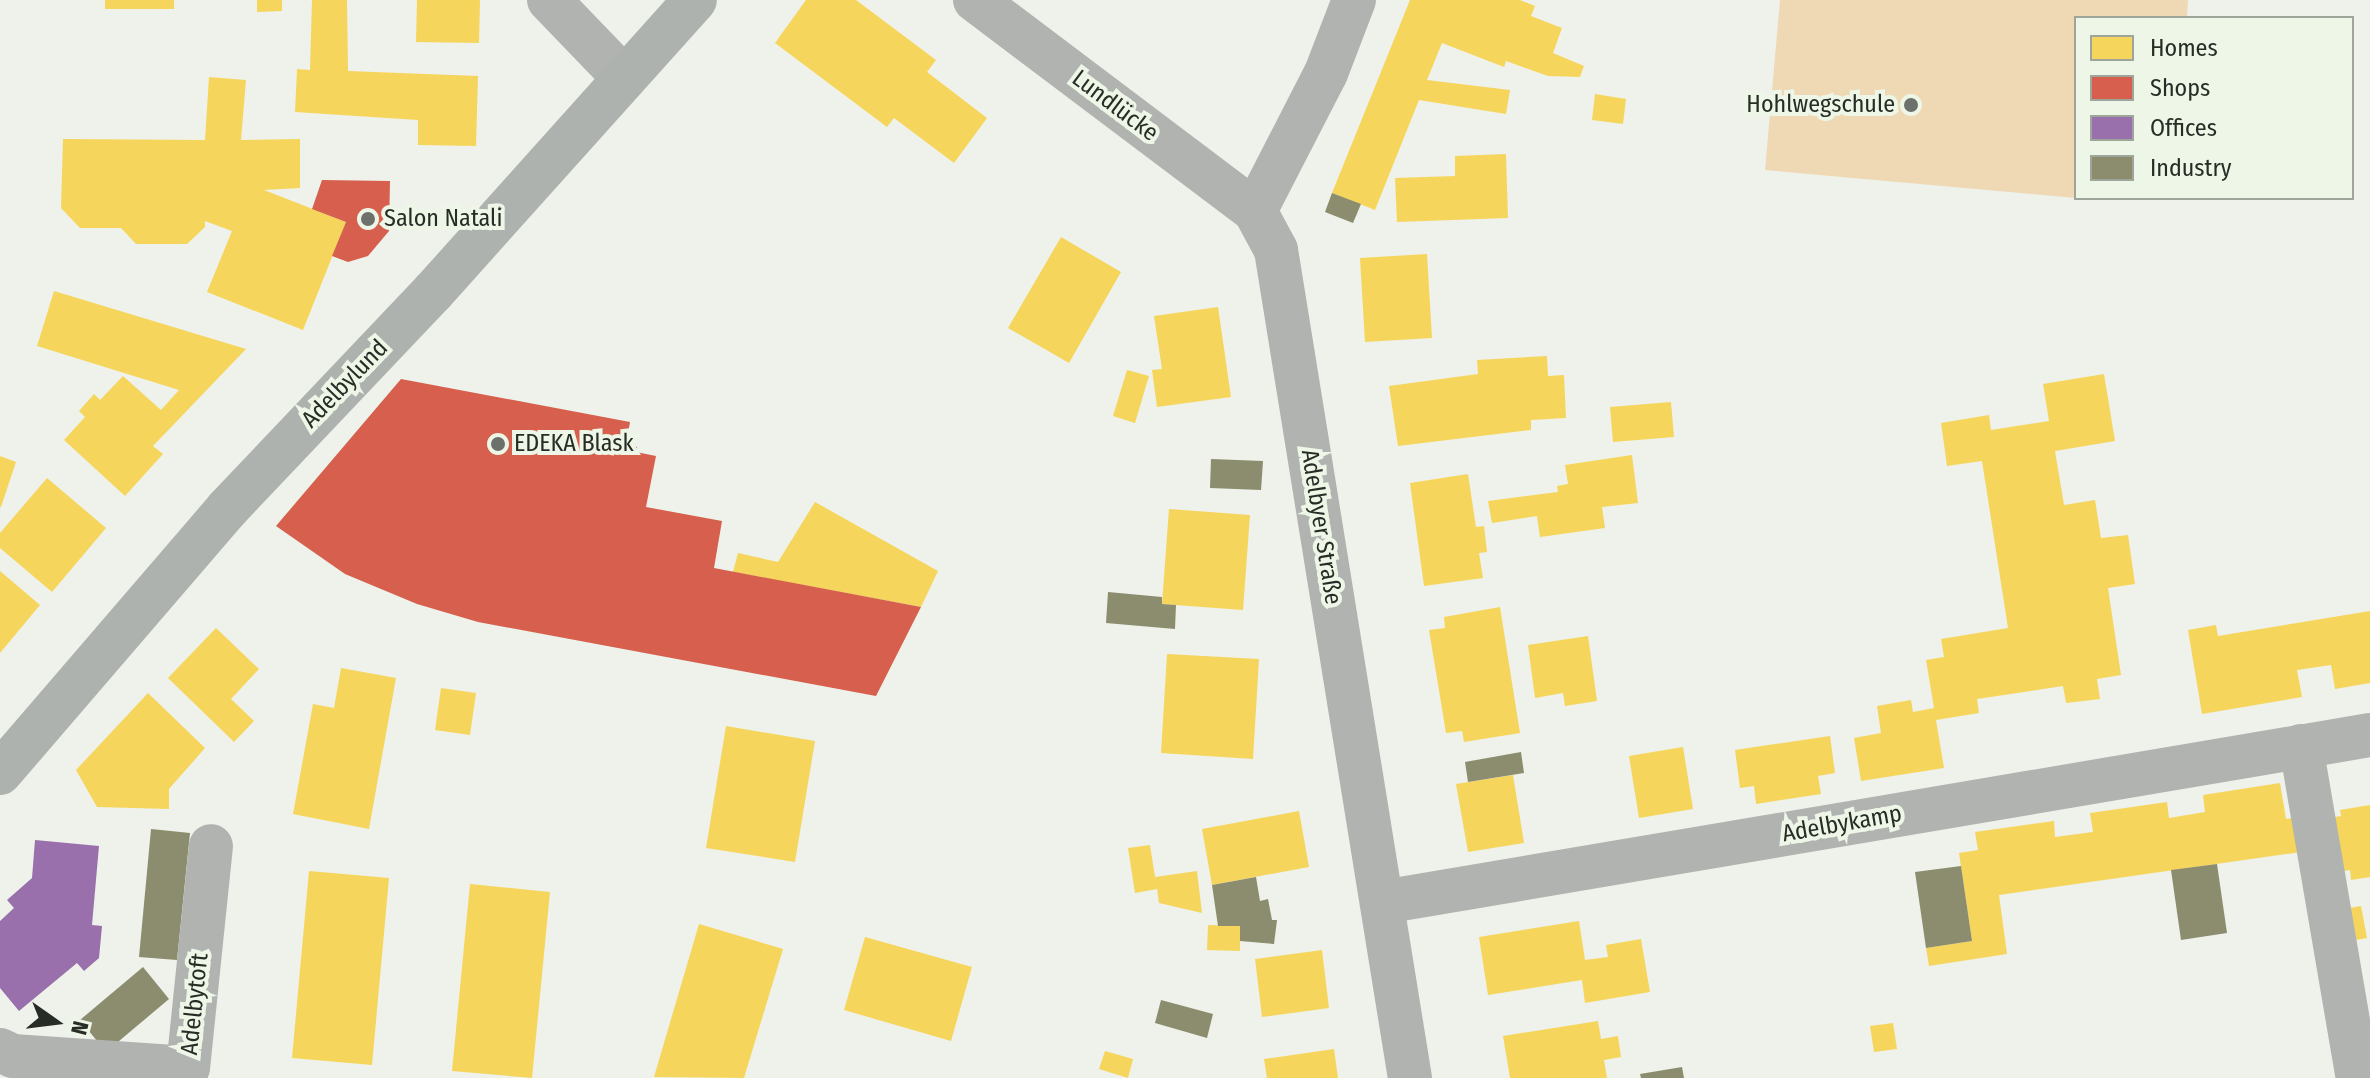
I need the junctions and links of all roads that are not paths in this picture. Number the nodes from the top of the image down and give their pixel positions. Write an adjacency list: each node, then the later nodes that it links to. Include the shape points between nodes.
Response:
1 (549, 0): 5 (street)
2 (695, 0): 5 (street, Adelbylund)
3 (975, 0): 6 (street, Lundlücke)
4 (1354, 0): 6 (street, via 1326,73)
5 (624, 78): 9 (street, Adelbylund, via 433,292 227,509)
6 (1255, 211): 11 (street, Adelbyer Straße, via 1276,250)
7 (2370, 735): 8 (street, Adelbykamp)
8 (2301, 746): 11 (street, Adelbykamp); 14 (street)
9 (0, 773)
10 (211, 846): 12 (street, Adelbytoft, via 188,1068 13,1056)
11 (1383, 902): 13 (street, Adelbyer Straße)
12 (0, 1050)
13 (1410, 1078)
14 (2358, 1078)

